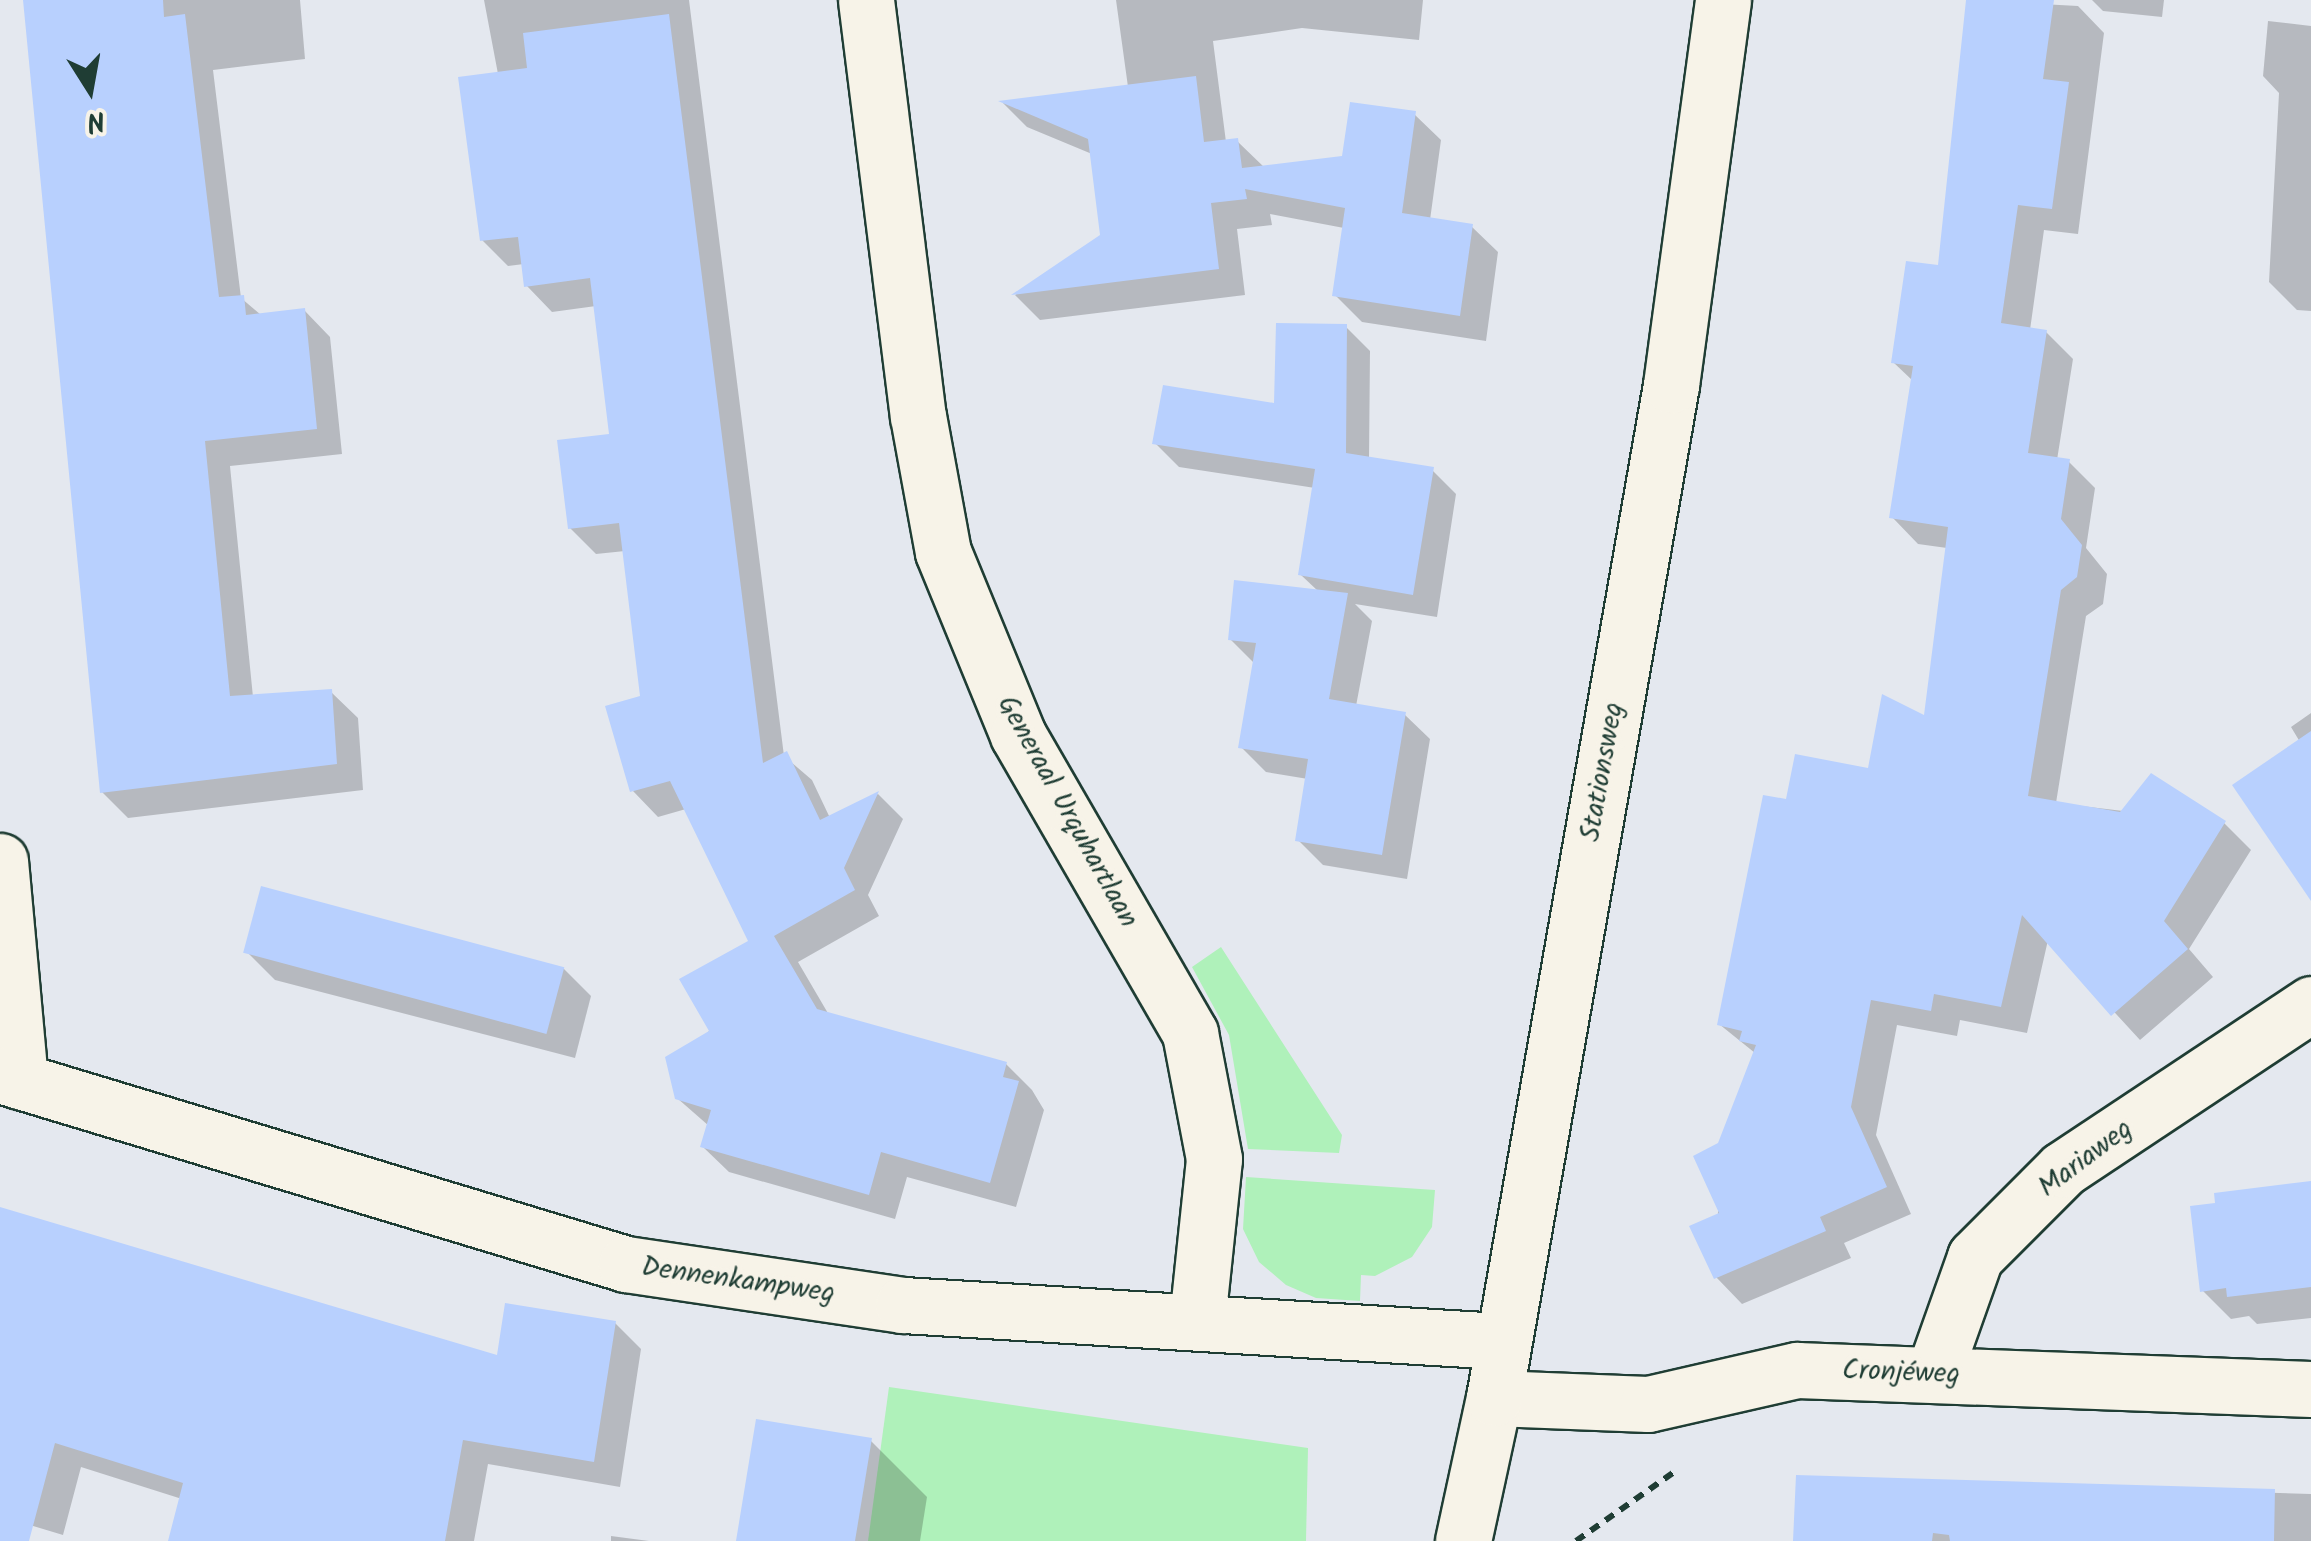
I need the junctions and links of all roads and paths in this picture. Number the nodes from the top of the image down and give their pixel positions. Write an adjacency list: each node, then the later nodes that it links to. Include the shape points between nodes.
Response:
1 (866, 0): 6 (street, Generaal Urquhartlaan, via 918,416 943,552 1018,735 1190,1033 1214,1159)
2 (1723, 0): 7 (street, Stationsweg, via 1672,385)
3 (0, 861): 5 (street)
4 (2311, 1004): 8 (street, Mariaweg, via 2063,1169 1975,1256)
5 (10, 1078): 6 (street, Dennenkampweg, via 626,1264 903,1305)
6 (1196, 1322): 7 (street, Dennenkampweg)
7 (1502, 1341): 10 (street, Stationsweg)
8 (1934, 1374): 9 (street, Cronjéweg); 10 (street, Cronjéweg, via 1796,1370 1648,1404)
9 (2311, 1389)
10 (1494, 1398): 11 (street, Stationsweg)
11 (1463, 1541)

